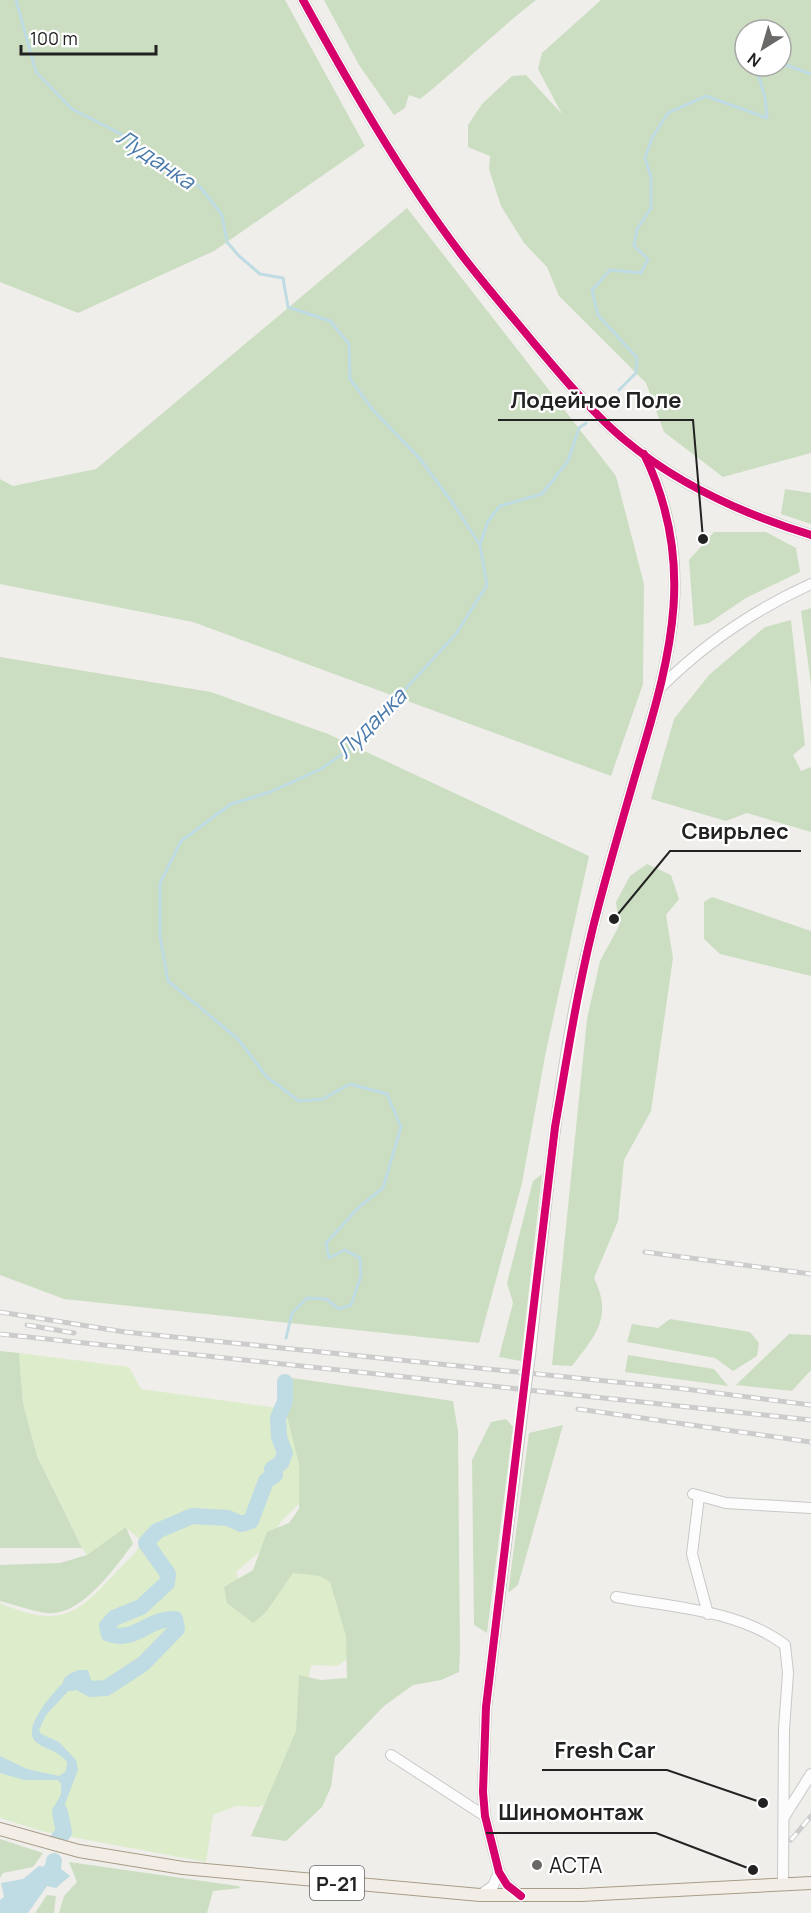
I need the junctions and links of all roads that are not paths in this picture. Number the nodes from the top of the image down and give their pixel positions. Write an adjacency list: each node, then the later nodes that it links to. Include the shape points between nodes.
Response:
1 (303, 0): 2 (street, via 399,163 460,254 555,368 625,441)
2 (644, 454): 3 (street, via 737,509); 5 (street, via 667,516 673,552 676,594)
3 (811, 535)
4 (811, 584): 5 (street, via 741,620 689,659)
5 (662, 687): 11 (street, bridge, via 598,905 575,1005 555,1127 486,1707)
6 (811, 1508): 8 (street, via 726,1503 696,1495 692,1554)
7 (616, 1597): 8 (street)
8 (708, 1614): 12 (street, via 765,1630 785,1645 788,1673)
9 (391, 1755): 11 (street)
10 (811, 1774): 12 (street)
11 (485, 1816): 14 (street)
12 (784, 1817): 16 (street)
13 (0, 1829): 17 (main road, Р-21, via 79,1851 183,1868)
14 (499, 1872): 17 (street, via 493,1886); 18 (street)
15 (811, 1883): 16 (main road)
16 (783, 1884): 18 (main road)
17 (480, 1895): 18 (main road)
18 (521, 1896)

